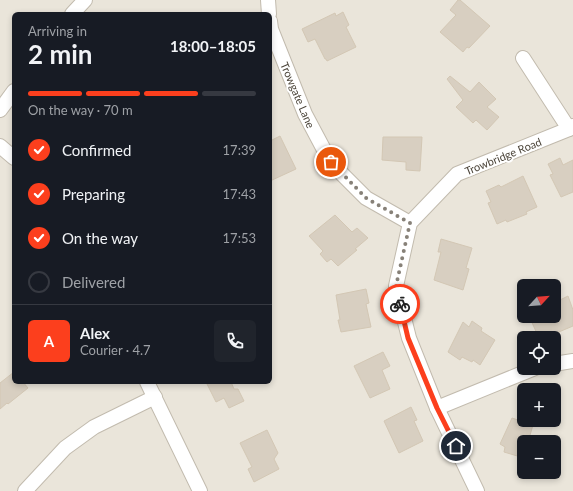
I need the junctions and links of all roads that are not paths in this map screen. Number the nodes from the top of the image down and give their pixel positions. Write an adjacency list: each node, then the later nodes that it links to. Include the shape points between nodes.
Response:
1 (85, 0): 3 (street)
2 (268, 0): 4 (street)
3 (74, 12)
4 (269, 12)
5 (272, 32): 12 (street, Trowgate Lane, via 304,114 331,162 366,198)
6 (523, 58): 9 (street, Trowbridge Road)
7 (12, 94): 8 (street)
8 (0, 110)
9 (571, 128): 12 (street, Trowbridge Road, via 457,174)
10 (0, 146): 11 (street)
11 (12, 156)
12 (410, 223): 18 (street, via 396,286 408,338)
13 (573, 361): 14 (street)
14 (561, 363)
15 (518, 375): 18 (street)
16 (148, 384): 17 (street)
17 (155, 398): 19 (street, via 94,428 65,448); 20 (street)
18 (437, 408): 21 (street)
19 (25, 491)
20 (200, 491)
21 (477, 491)

